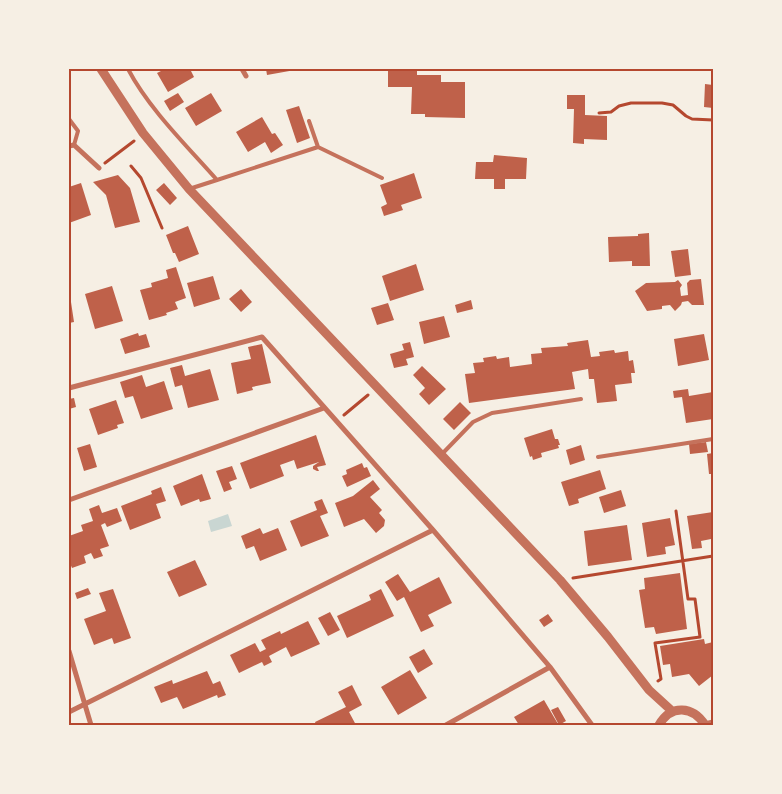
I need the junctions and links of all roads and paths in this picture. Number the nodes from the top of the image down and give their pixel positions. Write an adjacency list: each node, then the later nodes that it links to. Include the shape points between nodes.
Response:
1 (101, 69): 16 (street, via 143,133)
2 (128, 69): 15 (lane, via 170,126)
3 (242, 69): 4 (street)
4 (246, 76)
5 (599, 113): 7 (path, via 611,112 631,103 667,103 692,119)
6 (69, 118): 10 (lane, via 78,130)
7 (713, 120)
8 (309, 121): 11 (lane)
9 (135, 140): 13 (path)
10 (71, 145): 13 (street)
11 (318, 147): 14 (lane); 15 (lane)
12 (131, 166): 17 (path, via 141,178)
13 (99, 168)
14 (382, 178)
15 (217, 180): 16 (lane)
16 (189, 189): 18 (street)
17 (162, 228)
18 (378, 387): 22 (path); 24 (street)
19 (69, 388): 21 (street, via 262,337)
20 (581, 399): 24 (lane, via 492,413 474,422)
21 (324, 408): 22 (street); 26 (street)
22 (336, 421): 28 (street)
23 (713, 439): 25 (lane)
24 (442, 454): 31 (street)
25 (598, 457)
26 (69, 500)
27 (676, 511): 30 (path)
28 (433, 530): 33 (street); 35 (street)
29 (713, 556): 30 (path)
30 (684, 560): 31 (path); 34 (path, via 688,599 695,598 700,637 655,643)
31 (560, 580): 36 (street, via 649,690)
32 (69, 651): 35 (street)
33 (550, 667): 40 (street); 41 (street)
34 (661, 679)
35 (84, 704): 37 (street); 39 (street)
36 (672, 711): 38 (street, via 693,712); 42 (street)
37 (69, 712)
38 (708, 724)
39 (91, 725)
40 (446, 725)
41 (592, 725)
42 (659, 725)

